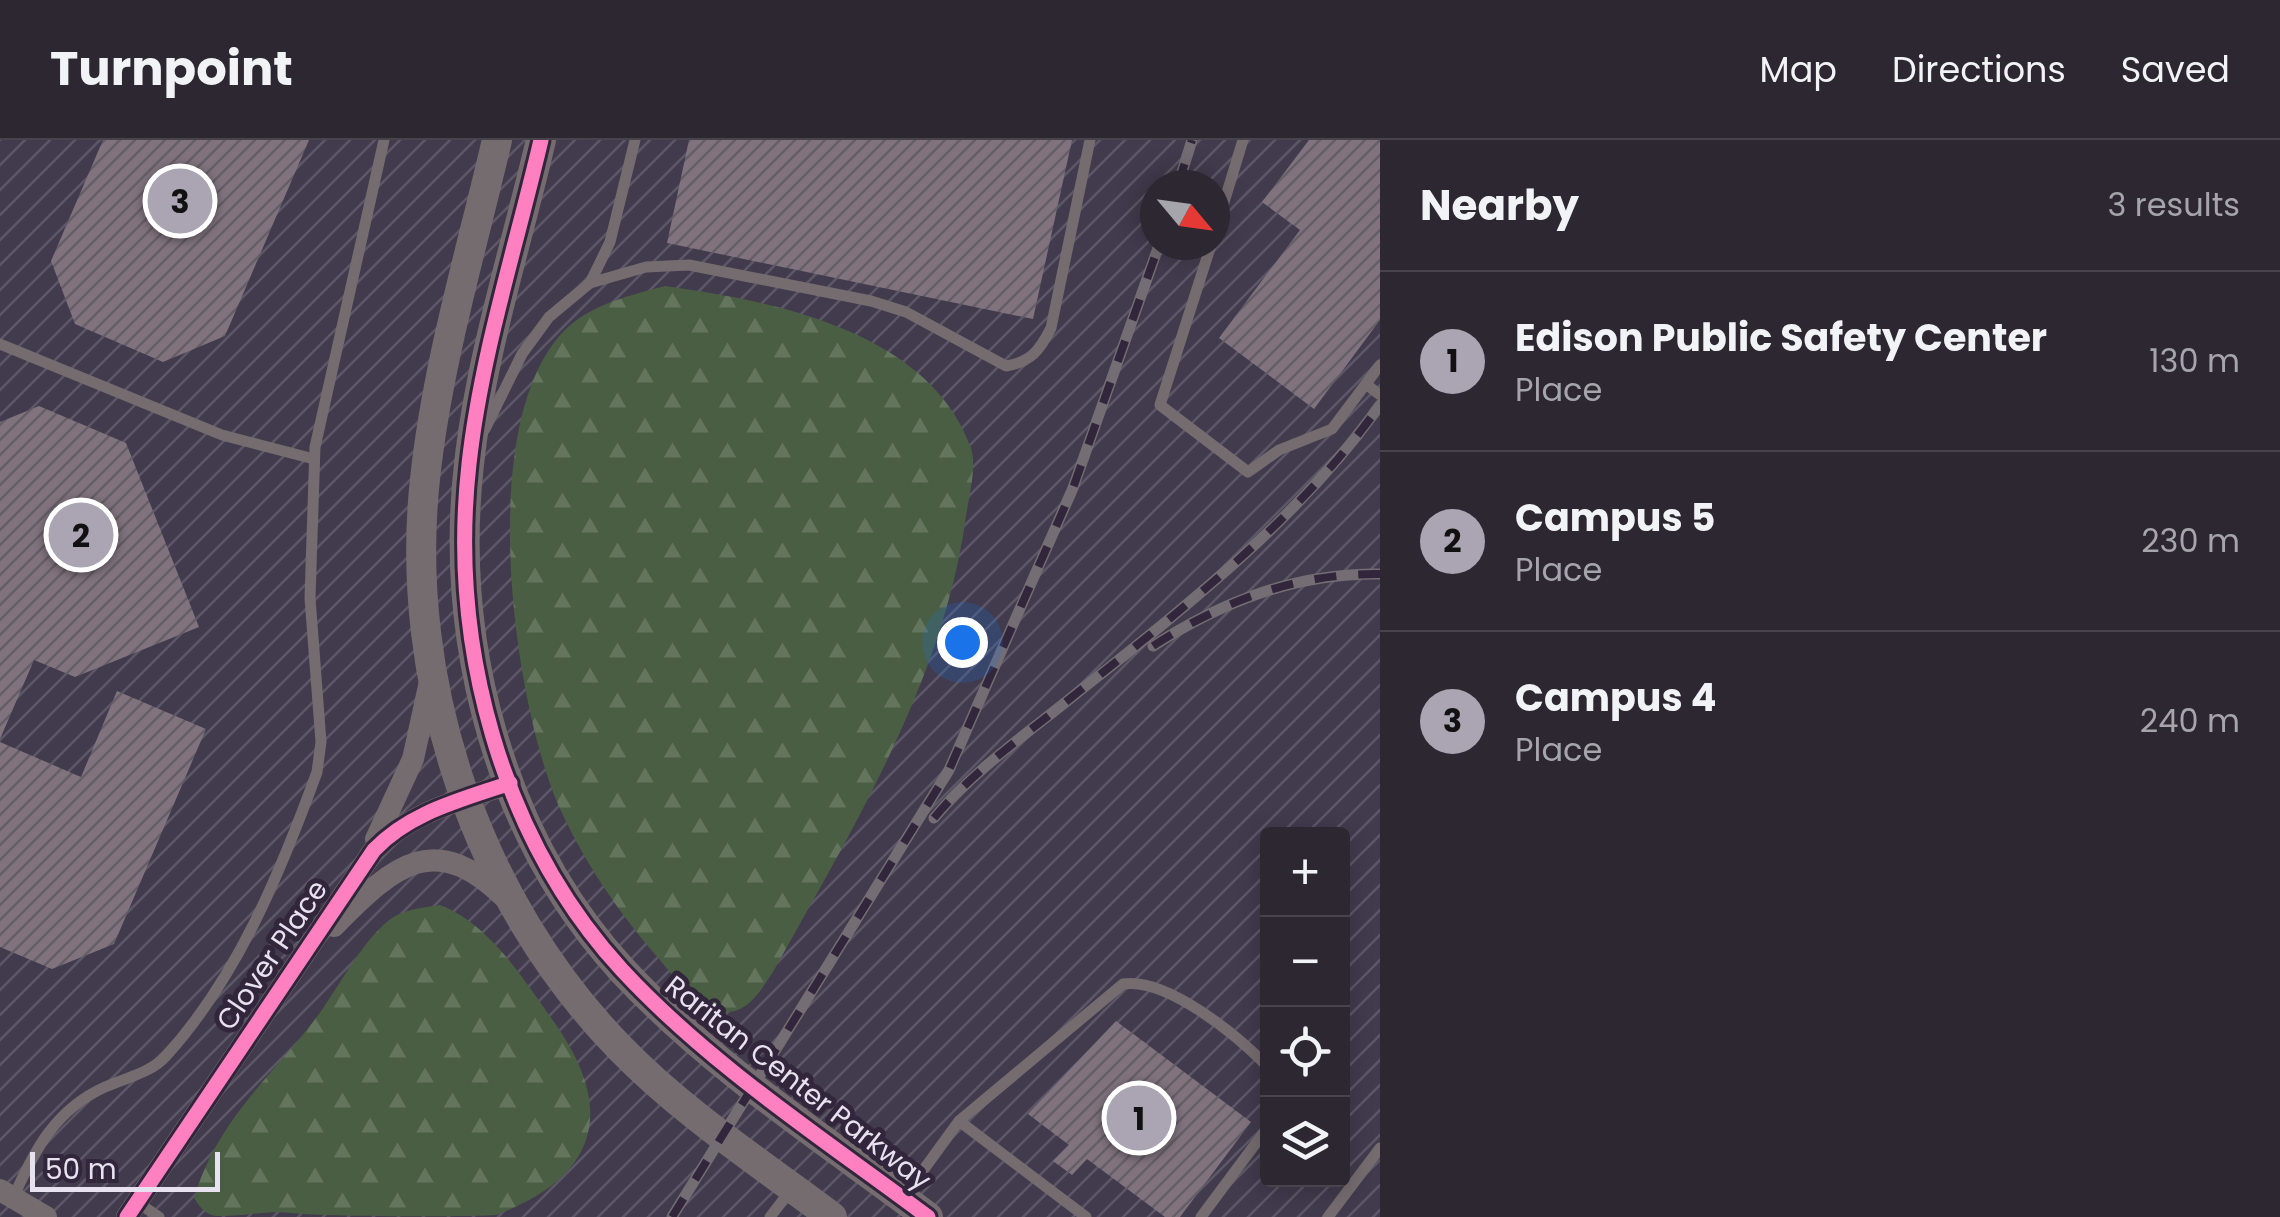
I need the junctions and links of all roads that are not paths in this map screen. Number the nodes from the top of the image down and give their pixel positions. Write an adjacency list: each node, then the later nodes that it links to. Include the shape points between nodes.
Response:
1 (384, 140): 14 (lane)
2 (497, 140): 16 (street, via 430,435 421,527)
3 (542, 140): 15 (street, Raritan Center Parkway)
4 (635, 140): 9 (lane, via 610,242)
5 (1090, 140): 9 (lane, via 1050,328 1024,363 1006,366 906,312 871,301 689,265 646,267)
6 (1243, 140): 7 (lane)
7 (1230, 183)
8 (1206, 260): 12 (lane, via 1160,405 1248,472 1279,450 1332,429)
9 (590, 283): 15 (lane, via 532,336)
10 (0, 344): 14 (lane, via 222,434)
11 (1380, 366): 12 (lane)
12 (1366, 384): 13 (lane)
13 (1380, 395)
14 (314, 459): 27 (lane, via 310,598 320,742 313,782 237,959 216,992 162,1061 90,1096 53,1124)
15 (469, 464): 17 (street, Raritan Center Parkway, via 465,563 471,632 483,699)
16 (428, 653): 18 (street); 19 (street, via 419,741)
17 (510, 783): 18 (street, Clover Place); 28 (street, Raritan Center Parkway, via 559,884 623,971 719,1060)
18 (466, 798): 19 (street, Clover Place, via 396,829); 20 (street)
19 (354, 877): 21 (street, Clover Place)
20 (522, 917): 21 (street, via 463,866 433,858 412,862 366,894); 26 (street, via 586,1011 633,1062)
21 (280, 989): 29 (street, Clover Place)
22 (1260, 1061): 23 (lane, via 1165,990 1123,984)
23 (959, 1122): 28 (lane); 34 (lane)
24 (1260, 1138): 35 (lane)
25 (1380, 1148): 36 (lane)
26 (793, 1188): 32 (lane); 33 (street)
27 (7, 1193): 30 (street)
28 (916, 1208)
29 (132, 1210): 31 (lane)
30 (46, 1217)
31 (159, 1217)
32 (770, 1217)
33 (832, 1217)
34 (1086, 1217)
35 (1201, 1217)
36 (1328, 1217)

